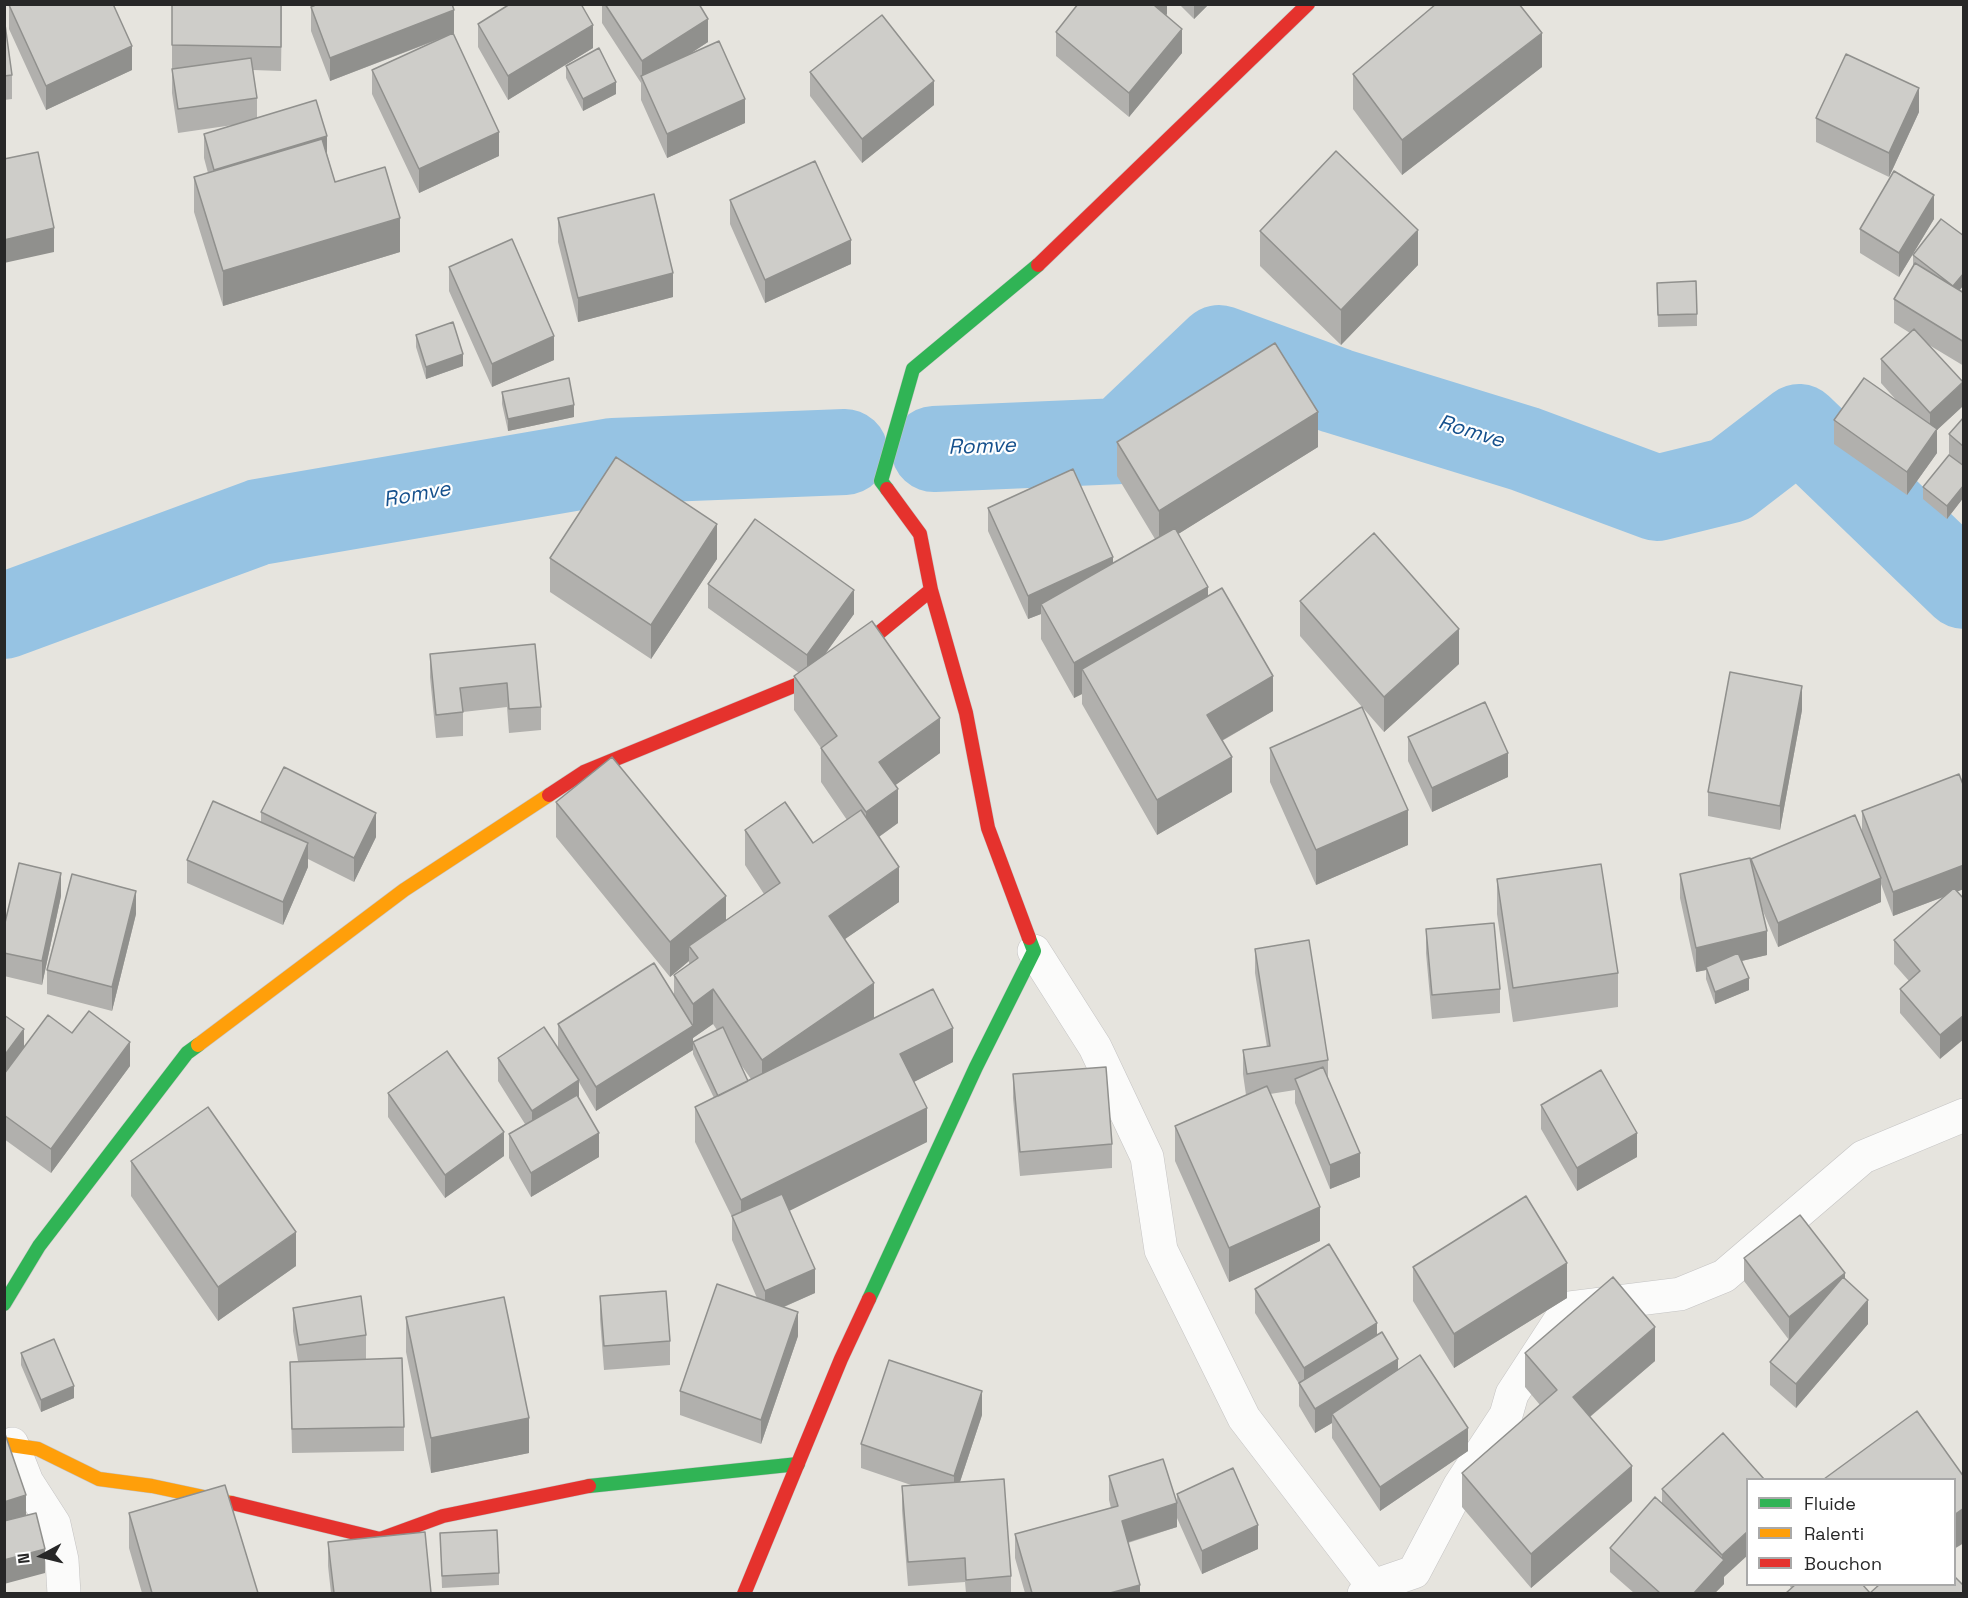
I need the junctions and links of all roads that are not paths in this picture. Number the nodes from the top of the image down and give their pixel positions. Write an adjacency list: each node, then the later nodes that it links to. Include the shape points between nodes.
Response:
1 (1308, 4): 2 (street, via 1033,270 913,369 881,481 920,534)
2 (931, 590): 3 (street, via 966,713 988,828); 5 (street, via 835,669 585,772 404,890 187,1053 39,1246)
3 (1034, 951): 7 (street, via 856,1327); 8 (street, via 1095,1047 1147,1157 1161,1250 1244,1418)
4 (1964, 1115): 8 (street, via 1863,1157 1724,1276 1680,1294 1568,1308 1512,1394 1506,1415 1460,1485 1414,1572)
5 (4, 1304)
6 (8, 1444): 7 (street, via 38,1449 99,1479 152,1486 380,1539 443,1516 579,1487); 9 (street, via 54,1524)
7 (798, 1464): 10 (street)
8 (1374, 1591)
9 (64, 1593)
10 (744, 1593)

